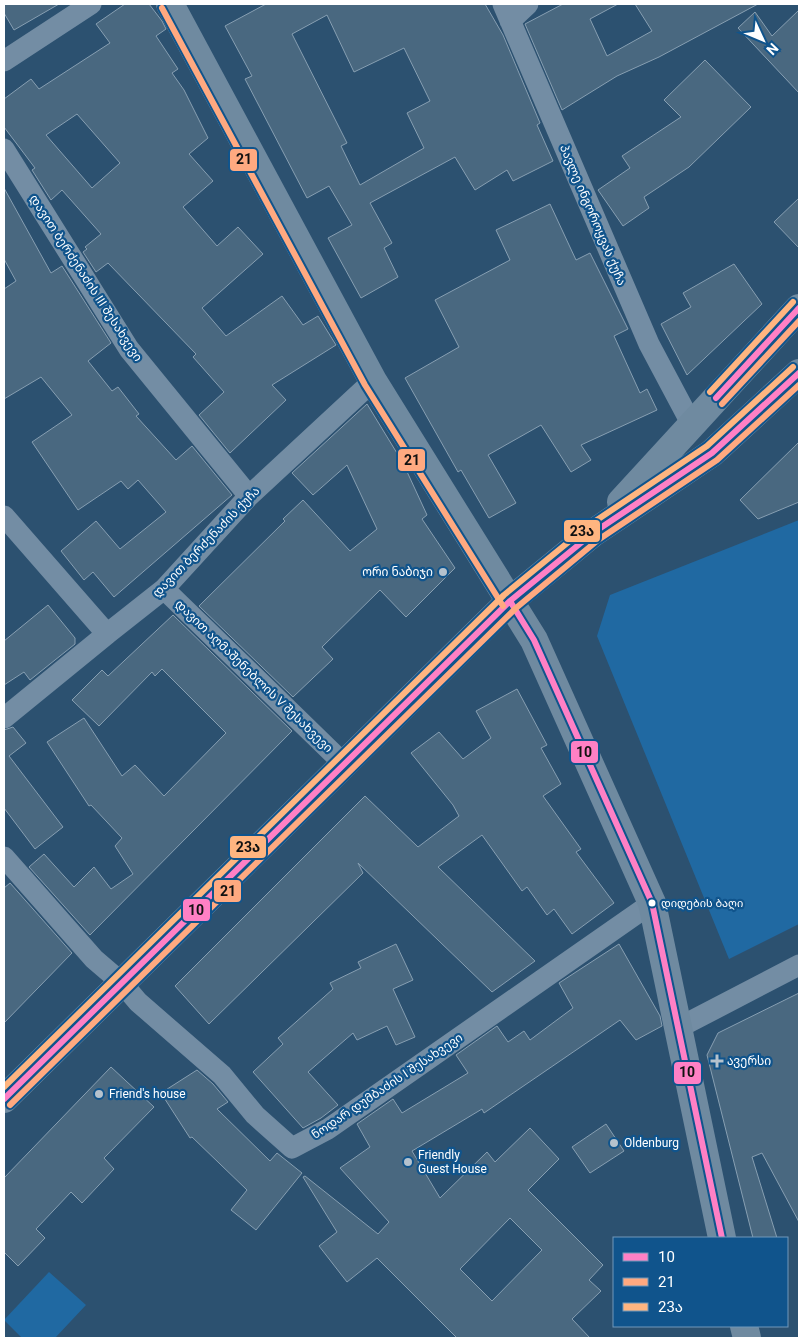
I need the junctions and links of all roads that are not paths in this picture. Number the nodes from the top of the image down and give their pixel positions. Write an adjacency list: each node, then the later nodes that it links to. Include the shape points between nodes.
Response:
1 (91, 4): 5 (street)
2 (170, 4): 9 (main road)
3 (528, 4): 4 (street)
4 (506, 12): 10 (street, პავლე ინგოროყვას ქუჩა, via 649,344)
5 (4, 61)
6 (4, 149): 11 (street, დავით ბერძენაძის III შესახვევი, via 129,349)
7 (799, 308): 10 (main road)
8 (799, 373): 13 (main road, via 712,453)
9 (373, 381): 11 (street, დავით ბერძენაძის ქუჩა); 15 (main road)
10 (691, 423): 13 (main road)
11 (249, 496): 14 (street, დავით ბერძენაძის ქუჩა)
12 (4, 516): 16 (street)
13 (593, 533): 15 (main road)
14 (164, 588): 16 (street, დავით ბერძენაძის ქუჩა); 18 (street, დავით აღმაშენებლის V შესახვევი)
15 (510, 601): 18 (main road); 20 (main road, via 534,640)
16 (106, 634): 17 (street, დავით ბერძენაძის ქუჩა)
17 (4, 718)
18 (344, 764): 22 (main road)
19 (4, 858): 22 (street, via 94,959)
20 (652, 904): 22 (street, ნოდარ დუმბაძის I შესახვევი, via 328,1129 292,1148 254,1115 222,1075 138,1002); 23 (main road)
21 (799, 965): 23 (street)
22 (122, 983): 24 (main road)
23 (678, 1028): 25 (main road)
24 (4, 1099)
25 (722, 1237)

